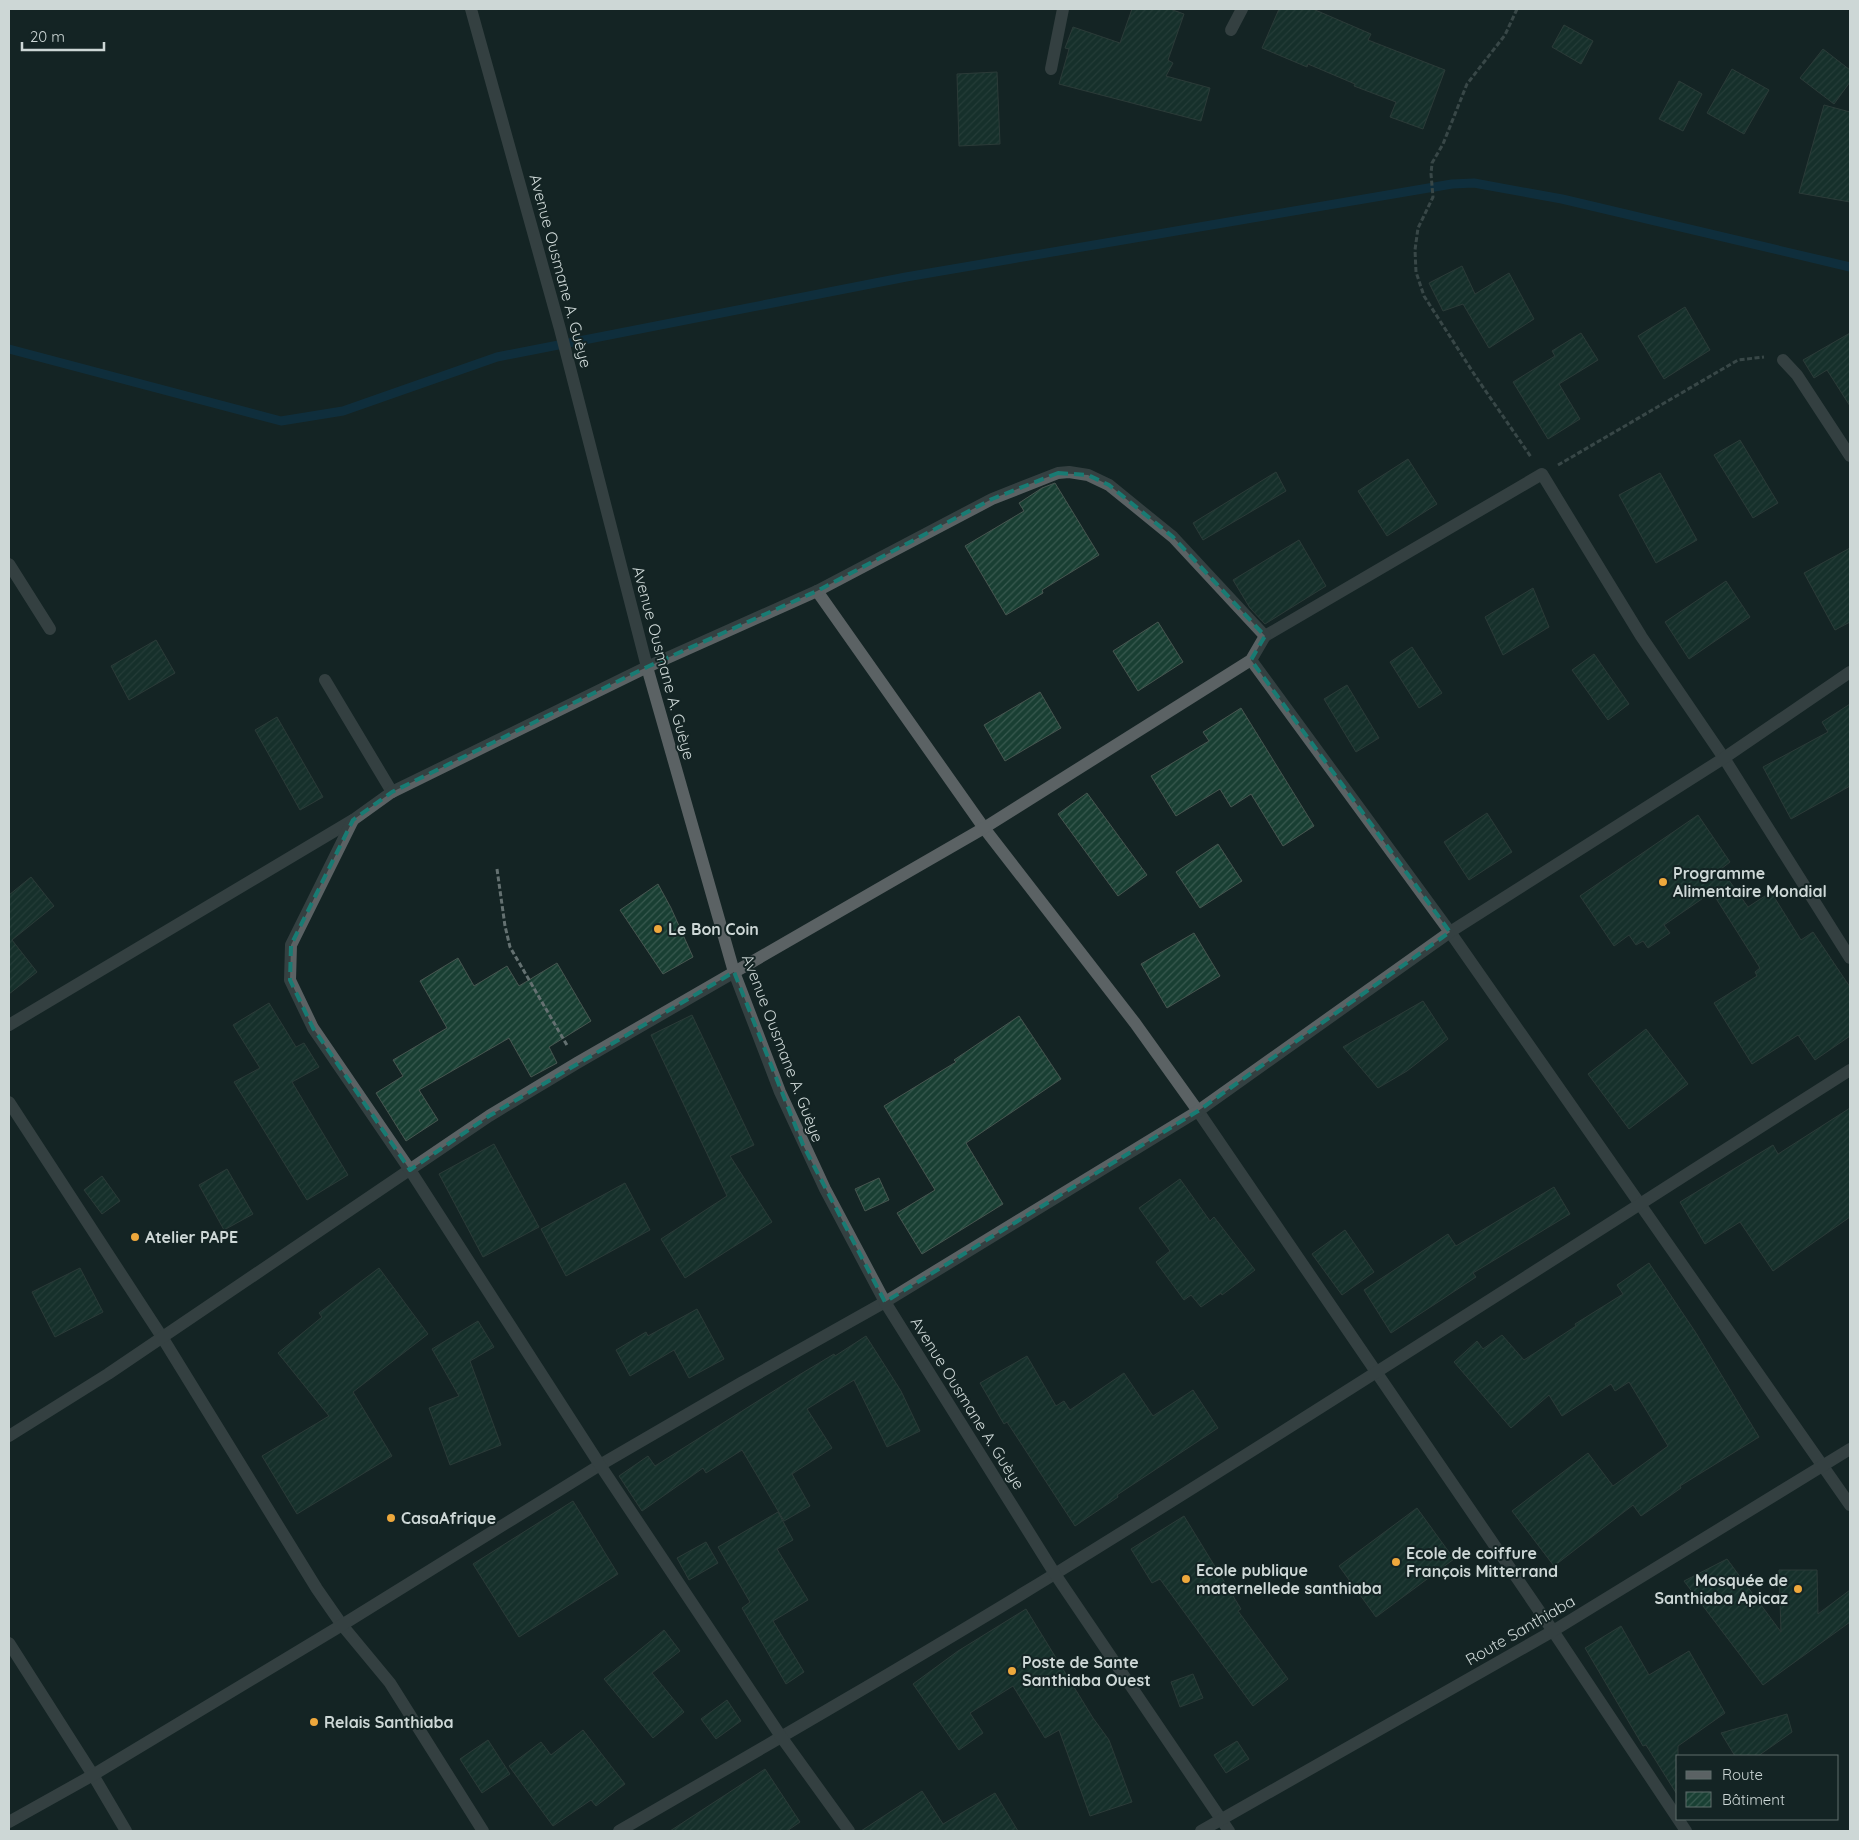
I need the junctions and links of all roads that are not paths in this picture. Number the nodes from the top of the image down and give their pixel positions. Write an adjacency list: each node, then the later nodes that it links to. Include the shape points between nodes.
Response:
1 (471, 9): 13 (street, Avenue Ousmane A. Guèye, via 567,355)
2 (1063, 9): 5 (street)
3 (1242, 9): 4 (street)
4 (1231, 30)
5 (1050, 69)
6 (1784, 360): 7 (street, via 1798,375)
7 (1850, 456)
8 (9, 564): 10 (street)
9 (817, 591): 11 (street, via 992,499 1058,472 1069,472 1088,475 1109,485 1173,537); 13 (street); 19 (street)
10 (50, 629)
11 (1265, 636): 12 (street); 16 (street, via 1542,474 1641,636)
12 (1251, 660): 19 (street); 20 (street)
13 (647, 667): 17 (street); 22 (street, Avenue Ousmane A. Guèye)
14 (1850, 672): 16 (street)
15 (325, 680): 17 (street)
16 (1724, 758): 20 (street); 21 (street)
17 (392, 792): 18 (street)
18 (353, 820): 23 (street); 27 (street, via 291,945 290,980 313,1028)
19 (984, 828): 22 (street); 26 (street, via 1135,1023)
20 (1450, 932): 26 (street); 28 (street)
21 (1850, 958)
22 (734, 972): 27 (street, via 489,1116); 29 (street, Avenue Ousmane A. Guèye, via 803,1145)
23 (9, 1026)
24 (1850, 1070): 28 (street)
25 (9, 1102): 30 (street)
26 (1198, 1111): 29 (street); 31 (street)
27 (410, 1170): 30 (street); 34 (street)
28 (1639, 1204): 31 (street); 35 (street)
29 (885, 1302): 34 (street); 37 (street, Avenue Ousmane A. Guèye)
30 (162, 1337): 32 (street); 38 (street)
31 (1377, 1373): 37 (street); 39 (street)
32 (9, 1436)
33 (1850, 1449): 35 (street, Route Santhiaba)
34 (600, 1465): 38 (street); 41 (street)
35 (1823, 1465): 36 (street); 39 (street, Route Santhiaba)
36 (1850, 1505)
37 (1055, 1574): 41 (street); 44 (street, Avenue Ousmane A. Guèye)
38 (342, 1625): 42 (street); 48 (street, via 390,1683)
39 (1553, 1631): 43 (street); 44 (street, Route Santhiaba)
40 (9, 1643): 42 (street)
41 (782, 1738): 49 (street); 50 (street)
42 (93, 1775): 46 (street); 47 (street)
43 (1676, 1816)
44 (1222, 1819): 51 (street, Route Santhiaba); 52 (street, Avenue Ousmane A. Guèye)
45 (1679, 1820): 53 (street)
46 (9, 1822)
47 (126, 1831)
48 (483, 1831)
49 (619, 1831)
50 (849, 1831)
51 (1201, 1831)
52 (1229, 1831)
53 (1686, 1831)

